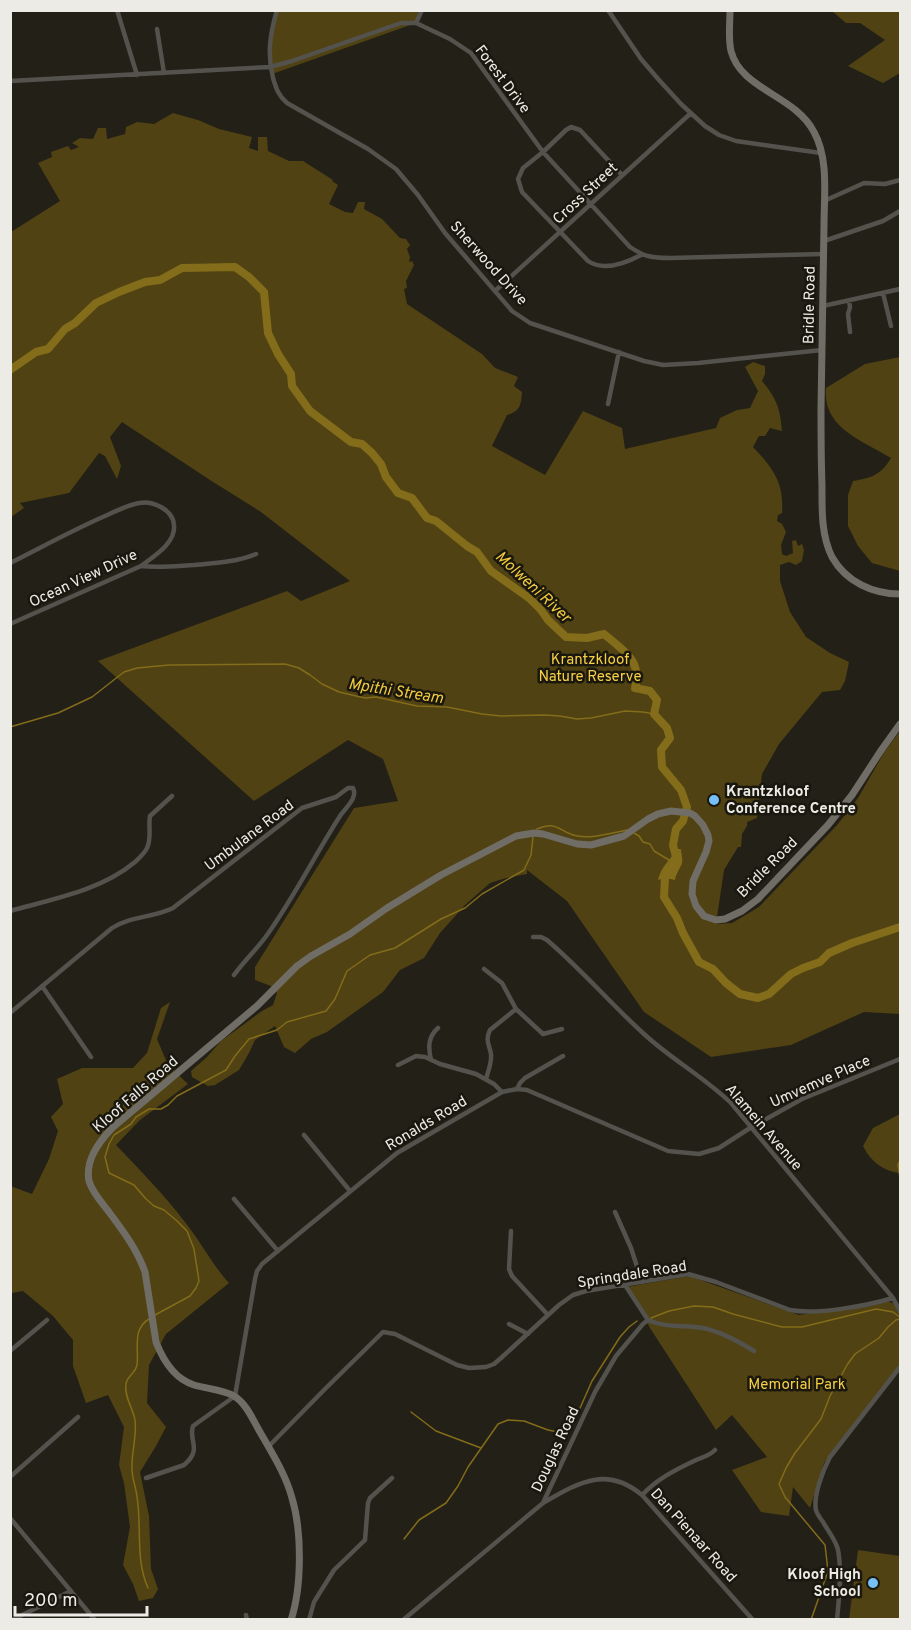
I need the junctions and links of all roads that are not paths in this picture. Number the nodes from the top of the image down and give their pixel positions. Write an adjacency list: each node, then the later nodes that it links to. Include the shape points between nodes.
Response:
1 (117, 10): 10 (street)
2 (277, 10): 8 (street, Sherwood Drive, via 270,39)
3 (422, 10): 6 (street)
4 (608, 10): 12 (street, via 641,59)
5 (730, 10): 14 (main road, Bridle Road, via 731,49 738,68 803,117 815,133)
6 (416, 23): 8 (street, via 401,23); 13 (street, Forest Drive, via 471,53)
7 (157, 28): 9 (street)
8 (270, 67): 9 (street); 25 (street, Sherwood Drive, via 276,89 287,103 396,169)
9 (164, 73): 10 (street)
10 (137, 75): 11 (street)
11 (10, 81)
12 (691, 113): 14 (street, via 728,139); 15 (street, Cross Street)
13 (543, 152): 15 (street, via 566,130 576,127); 18 (street, Forest Drive); 20 (street, via 524,168 519,185)
14 (821, 153): 17 (main road, Bridle Road)
15 (622, 175): 18 (street, Cross Street)
16 (900, 180): 17 (street, via 864,183)
17 (824, 201): 21 (main road, Bridle Road)
18 (590, 204): 20 (street, Cross Street); 23 (street, Forest Drive)
19 (900, 211): 21 (street, via 883,221)
20 (560, 232): 23 (street, via 592,265 625,264); 25 (street, Cross Street)
21 (824, 241): 22 (main road, Bridle Road)
22 (824, 254): 23 (street, via 670,258); 28 (main road, Bridle Road)
23 (641, 255)
24 (900, 289): 26 (street)
25 (495, 291): 32 (street, Sherwood Drive, via 513,311 531,322)
26 (883, 293): 27 (street); 29 (street)
27 (849, 301): 28 (street); 30 (street)
28 (823, 306): 31 (main road, Bridle Road)
29 (891, 326)
30 (850, 332)
31 (822, 350): 32 (street, Sherwood Drive, via 671,365); 37 (main road, Bridle Road, via 822,511 827,542 837,564 850,578 874,591)
32 (619, 352): 33 (street)
33 (608, 404)
34 (256, 554): 36 (street, via 230,562)
35 (10, 563): 36 (street, Ocean View Drive, via 89,523 149,502 171,516 174,531 168,543)
36 (141, 566): 38 (street, Ocean View Drive)
37 (900, 594)
38 (10, 624)
39 (900, 724): 41 (main road, Bridle Road, via 828,825 758,899 730,917 708,918 694,902 693,881 710,841 703,825 686,812)
40 (172, 796): 42 (street, via 150,816 148,847 122,872 82,891)
41 (664, 812): 78 (main road, Kloof Falls Road, via 620,838 591,845 543,834 516,836 441,875 303,962 102,1138 89,1168 90,1182 141,1262 158,1348 182,1379)
42 (10, 911)
43 (533, 937): 59 (street, Alamein Avenue, via 548,940 643,1034 721,1094)
44 (484, 969): 47 (street, via 502,983)
45 (234, 975): 46 (street, Umbulane Road, via 293,894 354,796 353,788 302,808 173,908 112,928)
46 (42, 986): 48 (street, Umbulane Road); 52 (street)
47 (516, 1009): 50 (street, via 543,1034); 56 (street, via 488,1034 491,1055)
48 (10, 1012)
49 (438, 1028): 54 (street, via 430,1037)
50 (562, 1029)
51 (563, 1056): 57 (street, via 525,1078)
52 (91, 1057)
53 (900, 1059): 59 (street, Umvemve Place, via 802,1099)
54 (431, 1060): 55 (street, via 416,1056); 56 (street)
55 (398, 1065)
56 (486, 1079): 58 (street)
57 (517, 1089): 58 (street, Ronalds Road); 59 (street, Ronalds Road, via 643,1142 685,1154 710,1152)
58 (502, 1092): 61 (street, Ronalds Road, via 406,1147)
59 (750, 1128): 68 (street, Alamein Avenue)
60 (304, 1135): 61 (street)
61 (350, 1191): 65 (street, Ronalds Road)
62 (234, 1199): 65 (street)
63 (615, 1212): 66 (street)
64 (510, 1231): 70 (street, via 512,1276)
65 (278, 1251): 78 (street, Ronalds Road, via 257,1271)
66 (642, 1282): 67 (street, Springdale Road); 68 (street, Springdale Road, via 691,1275 806,1312)
67 (625, 1285): 70 (street, Springdale Road, via 573,1295); 72 (street)
68 (892, 1298): 69 (street, Alamein Avenue)
69 (900, 1311)
70 (548, 1315): 74 (street, Springdale Road)
71 (47, 1320): 75 (street)
72 (648, 1320): 76 (street, via 721,1333); 86 (street, Douglas Road, via 608,1368)
73 (509, 1324): 74 (street)
74 (528, 1334): 80 (street, Springdale Road, via 494,1364 470,1368 383,1332)
75 (10, 1351)
76 (754, 1351)
77 (900, 1367): 95 (street, via 830,1457 817,1494 818,1514 838,1549)
78 (235, 1396): 80 (main road); 83 (street, via 193,1426 194,1447 187,1463)
79 (78, 1417): 82 (street)
80 (268, 1447): 91 (main road, via 289,1488 297,1524 298,1587)
81 (715, 1450): 85 (street, via 710,1456 661,1477)
82 (10, 1477)
83 (146, 1478)
84 (392, 1478): 92 (street, via 370,1498 364,1540 333,1570 314,1602)
85 (642, 1494): 86 (street, Dan Pienaar Road, via 621,1481 596,1479 582,1482); 94 (street, Dan Pienaar Road)
86 (543, 1503): 93 (street, Douglas Road)
87 (10, 1518): 88 (street)
88 (71, 1591): 89 (street); 90 (street)
89 (12, 1620)
90 (95, 1620)
91 (291, 1620)
92 (309, 1620)
93 (403, 1620)
94 (753, 1620)
95 (837, 1620)

